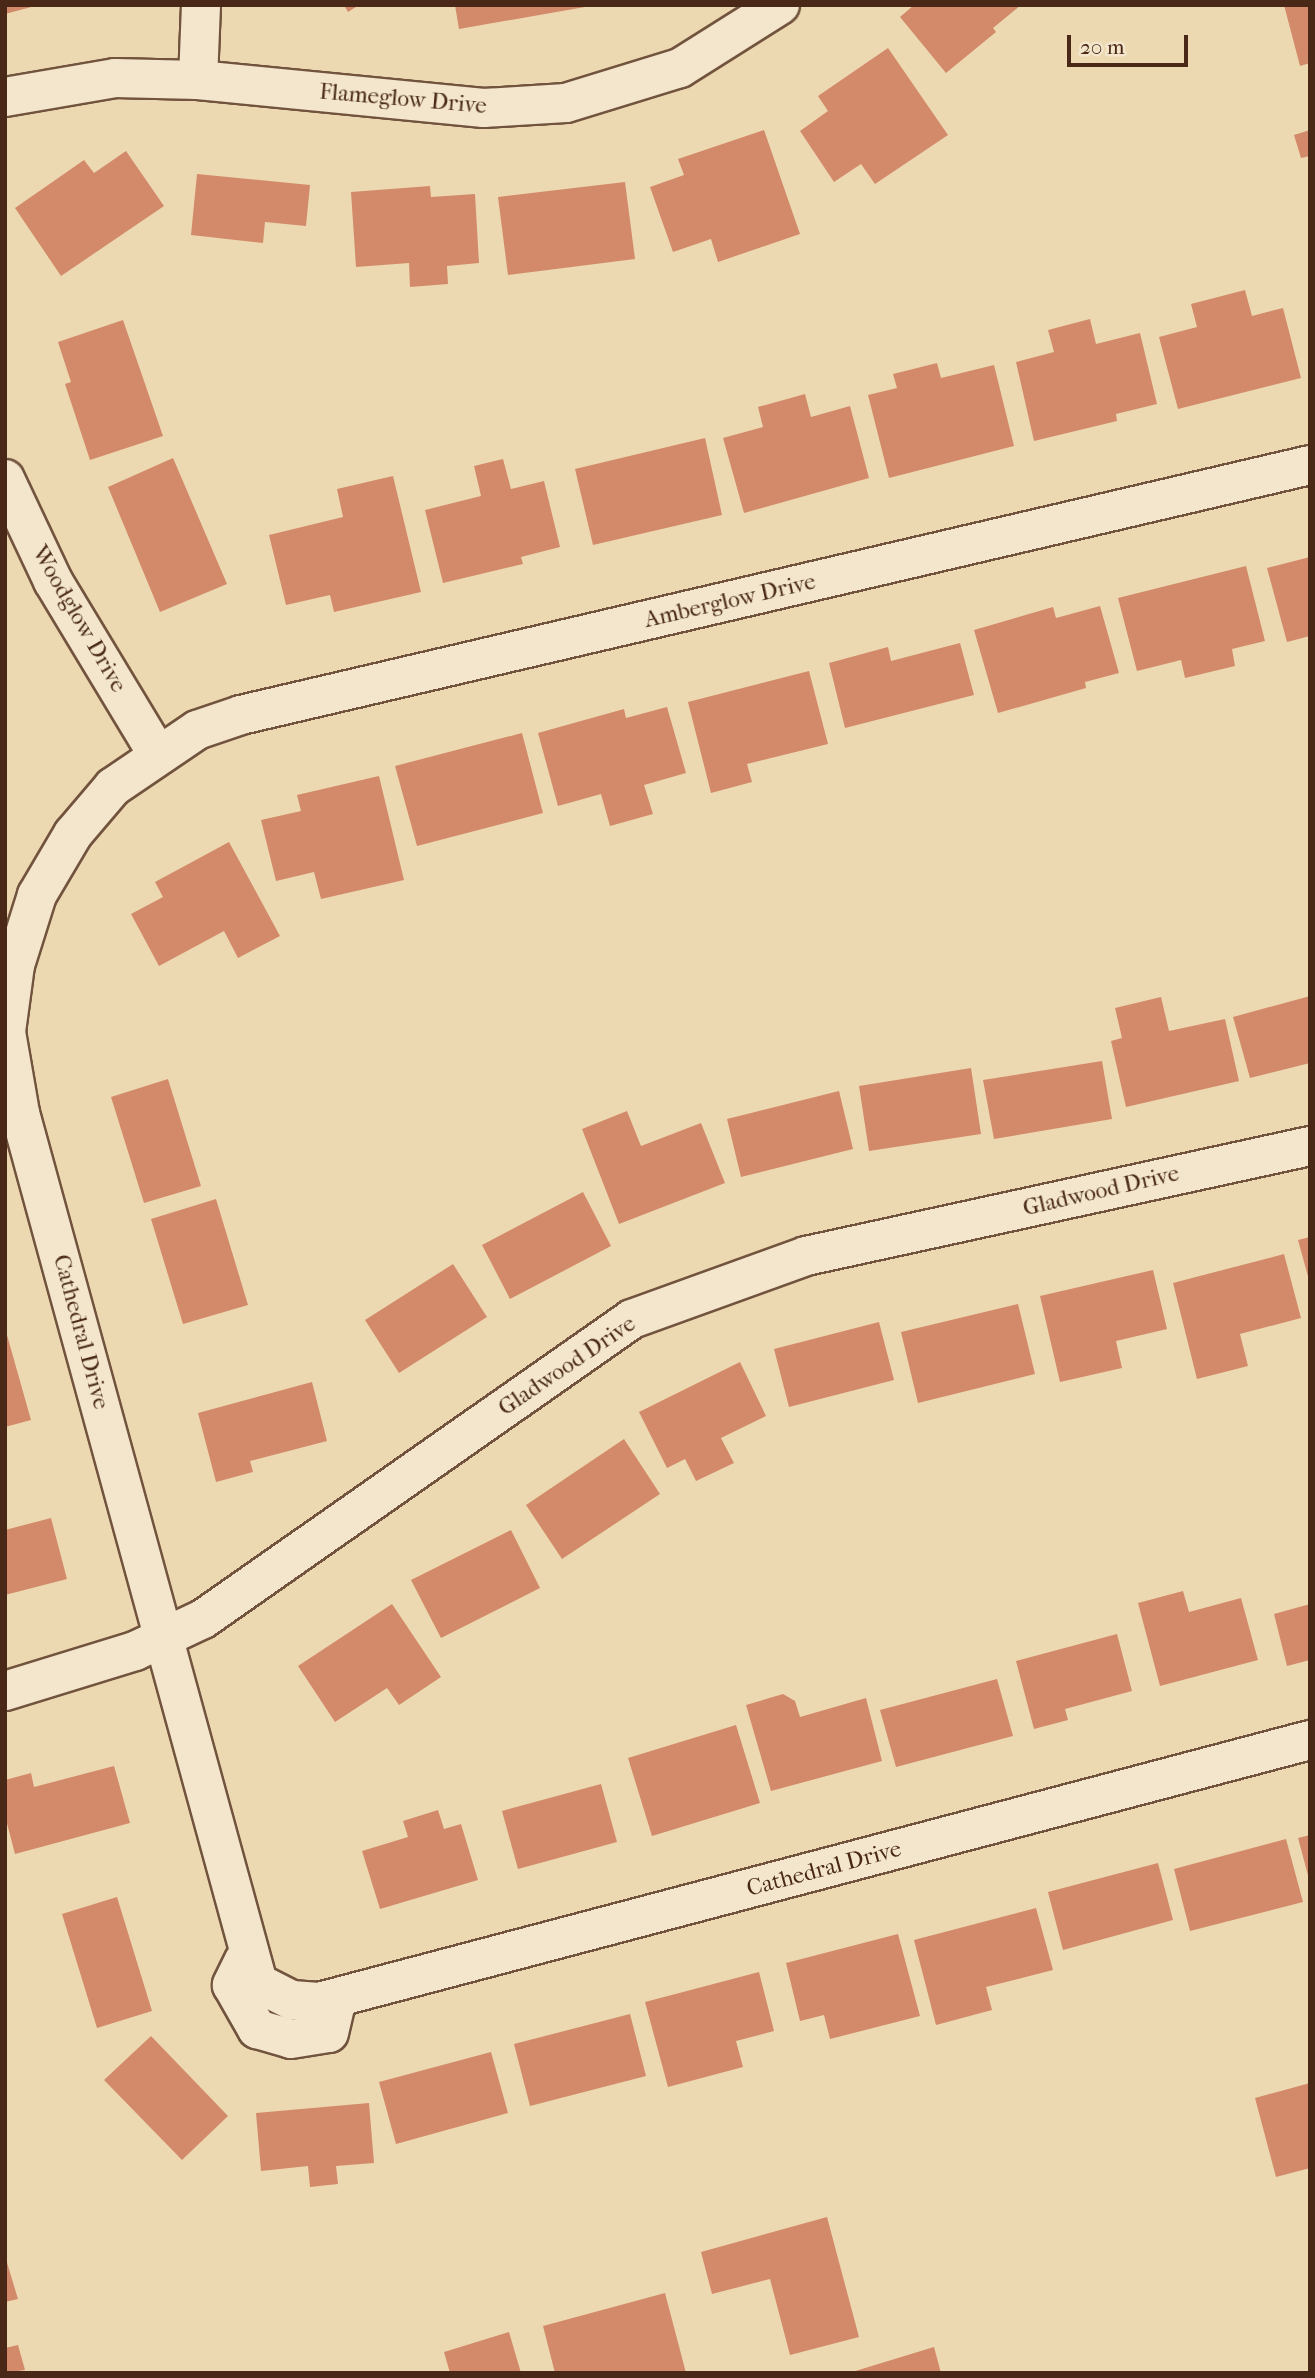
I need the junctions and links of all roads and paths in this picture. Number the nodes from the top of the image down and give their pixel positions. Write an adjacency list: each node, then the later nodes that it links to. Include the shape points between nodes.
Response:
1 (201, 5): 3 (street)
2 (780, 5): 3 (street, Flameglow Drive, via 680,68 566,103 484,108 401,103)
3 (198, 80): 4 (street, Flameglow Drive, via 115,78)
4 (5, 97)
5 (1310, 465): 7 (street, Amberglow Drive, via 241,715 197,730)
6 (5, 480): 7 (street, Woodglow Drive, via 53,581)
7 (158, 755): 9 (street, Cathedral Drive, via 113,787 73,834 37,895 15,965 6,1032 20,1113)
8 (1310, 1146): 9 (street, Gladwood Drive, via 806,1256 632,1319 211,1613)
9 (164, 1638): 10 (street, Gladwood Drive); 11 (street, Cathedral Drive, via 258,1983 292,2000 337,1998)
10 (5, 1690)
11 (1310, 1740)

